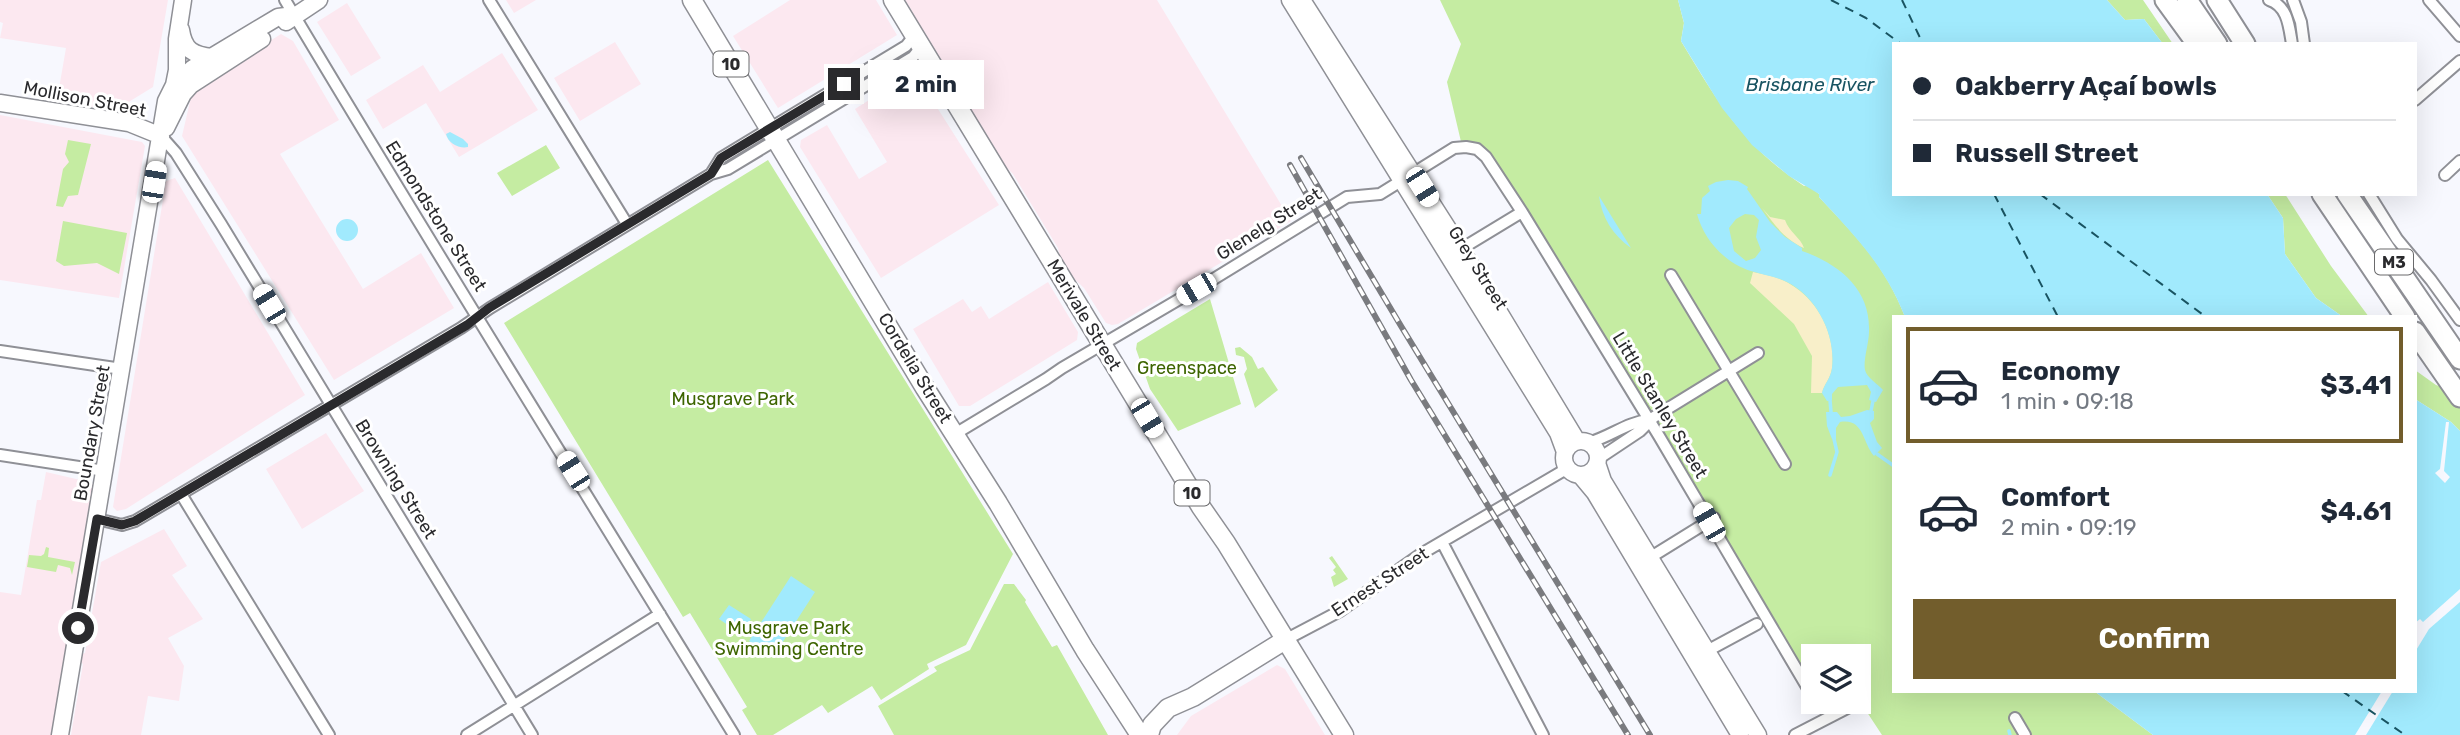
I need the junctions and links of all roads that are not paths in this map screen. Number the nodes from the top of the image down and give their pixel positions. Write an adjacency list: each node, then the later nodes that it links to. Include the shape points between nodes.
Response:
1 (183, 0): 17 (street)
2 (285, 0): 16 (street, Edmondstone Street)
3 (319, 0): 16 (street)
4 (489, 0): 41 (street)
5 (692, 0): 31 (main road, Cordelia Street / 10)
6 (893, 0): 19 (main road, Merivale Street / 10)
7 (1290, 0): 36 (street, Grey Street)
8 (1302, 0): 36 (street, Grey Street)
9 (2165, 0): 20 (highway)
10 (2187, 0): 21 (highway)
11 (2217, 0): 22 (highway)
12 (2232, 0): 23 (highway)
13 (2269, 0): 24 (street, via 2280,5)
14 (2293, 0): 25 (street)
15 (2429, 0): 18 (street)
16 (294, 15): 26 (street, via 278,18); 32 (street, via 194,81); 45 (street, Edmondstone Street)
17 (180, 20): 26 (street, via 188,50); 28 (street)
18 (2460, 36)
19 (918, 41): 31 (street); 48 (main road, Merivale Street / 10)
20 (2196, 42)
21 (2216, 42)
22 (2244, 42)
23 (2254, 42)
24 (2291, 42)
25 (2304, 42)
26 (212, 57): 28 (street)
27 (2460, 61): 29 (street)
28 (174, 85): 32 (street, Boundary Street, via 166,102)
29 (2417, 98)
30 (0, 103): 32 (street, Mollison Street, via 129,123)
31 (774, 134): 41 (street, via 721,158 711,174); 57 (main road, Cordelia Street / 10)
32 (161, 136): 52 (street, Boundary Street); 55 (street, Browning Street, via 176,153)
33 (1462, 146): 36 (street, Glenelg Street); 40 (street, Little Stanley Street, via 1477,149 1486,157)
34 (2460, 161): 35 (street)
35 (2445, 175)
36 (1407, 177): 42 (street, Grey Street); 48 (street, Glenelg Street, via 1380,194 1347,197); 58 (street, Grey Street, via 1558,433)
37 (2323, 196): 44 (highway, M3)
38 (2348, 196): 51 (highway, M3)
39 (2370, 196): 46 (street)
40 (1522, 212): 42 (street); 56 (street, Little Stanley Street)
41 (627, 224): 45 (street)
42 (1461, 249): 58 (street, Grey Street)
43 (1671, 275): 53 (street)
44 (2404, 315)
45 (478, 317): 55 (street); 69 (street, Edmondstone Street)
46 (2460, 320)
47 (2418, 337): 54 (highway)
48 (1102, 344): 57 (street, Glenelg Street); 71 (main road, Merivale Street / 10)
49 (0, 351): 52 (street)
50 (1758, 353): 53 (street)
51 (2460, 359)
52 (122, 369): 62 (street, Boundary Street)
53 (1730, 370): 56 (street); 61 (street)
54 (2460, 397)
55 (331, 406): 64 (street); 75 (street, Browning Street)
56 (1649, 420): 58 (street, via 1634,421 1604,438); 60 (street); 66 (street, Little Stanley Street)
57 (955, 434): 85 (main road, Cordelia Street / 10)
58 (1577, 445): 60 (street, via 1597,450); 63 (street, via 1564,460)
59 (0, 455): 62 (street)
60 (1597, 461): 63 (street, via 1590,472); 68 (street, via 1603,481)
61 (1785, 464)
62 (105, 471): 65 (street, Boundary Street)
63 (1574, 472): 67 (street, Ernest Street); 90 (street, via 1595,493)
64 (181, 494): 65 (street, via 128,524); 81 (street)
65 (97, 519): 80 (street, Boundary Street)
66 (1712, 520): 68 (street); 73 (street, Little Stanley Street)
67 (1441, 542): 71 (street, Ernest Street, via 1340,611); 89 (street)
68 (1651, 557): 72 (street)
69 (660, 614): 75 (street); 84 (street, Edmondstone Street)
70 (1757, 624): 72 (street)
71 (1285, 640): 74 (main road, Ernest Street); 88 (main road, Merivale Street / 10)
72 (1707, 651): 91 (street)
73 (1801, 677)
74 (1193, 697): 86 (main road, Ernest Street, via 1164,711); 87 (main road, Ernest Street)
75 (514, 706): 82 (street); 83 (street, Browning Street)
76 (1823, 714): 78 (street, Little Stanley Street)
77 (1834, 714): 78 (street)
78 (1825, 718): 92 (street)
79 (2015, 718): 93 (street)
80 (60, 735)
81 (329, 735)
82 (467, 735)
83 (532, 735)
84 (734, 735)
85 (1140, 735)
86 (1149, 735)
87 (1160, 735)
88 (1344, 735)
89 (1543, 735)
90 (1740, 735)
91 (1758, 735)
92 (1795, 735)
93 (2025, 735)

